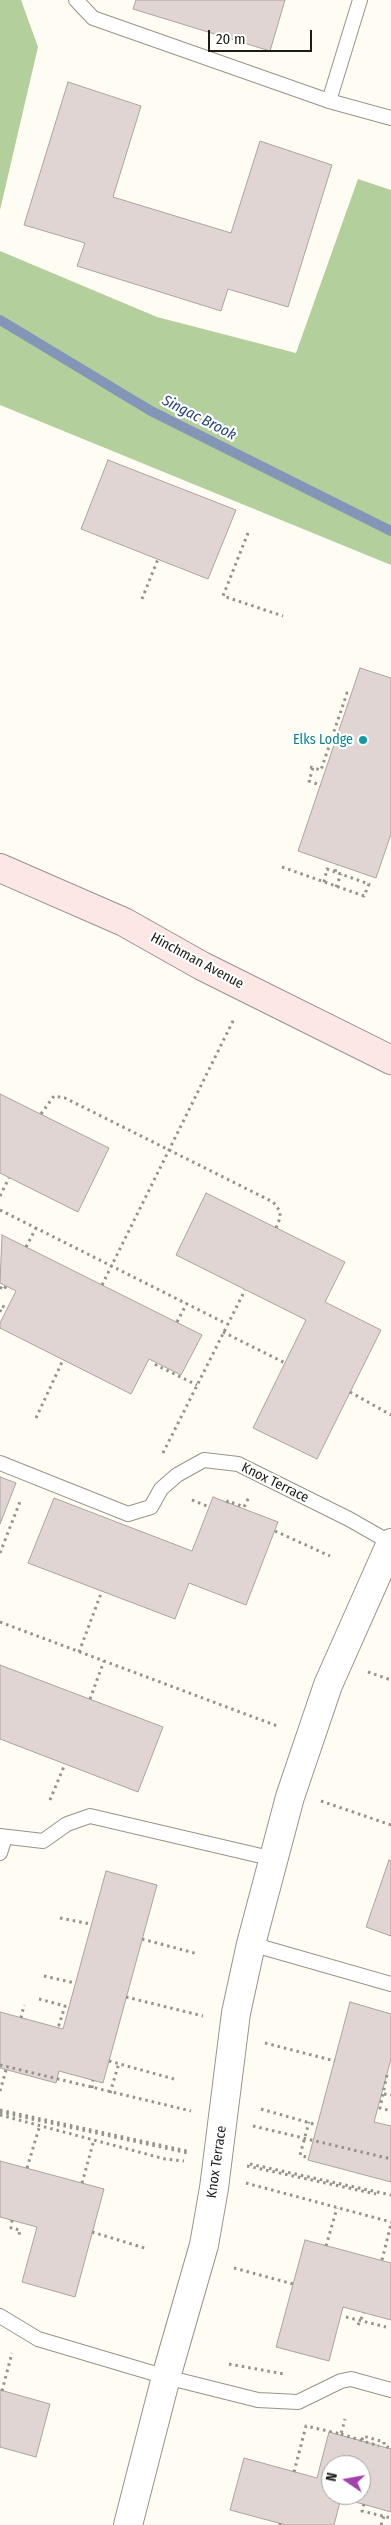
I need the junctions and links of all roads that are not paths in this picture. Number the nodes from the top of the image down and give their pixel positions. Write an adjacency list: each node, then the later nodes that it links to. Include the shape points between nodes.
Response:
1 (76, 0): 3 (lane, via 93,18)
2 (360, 0): 3 (lane)
3 (328, 101): 4 (lane)
4 (391, 118)
5 (0, 868): 6 (street, Hinchman Avenue, via 124,922 202,966)
6 (391, 1060)
7 (0, 1463): 8 (lane, Knox Terrace, via 128,1514 151,1507 161,1489 177,1475 204,1460 238,1464)
8 (391, 1543): 11 (street, Knox Terrace, via 328,1685 290,1797)
9 (2, 1836): 10 (lane); 11 (lane, via 43,1841 67,1824 90,1816)
10 (0, 1853)
11 (274, 1859): 12 (street, Knox Terrace)
12 (251, 1944): 13 (lane); 15 (street, Knox Terrace, via 236,2013 204,2245)
13 (391, 1984)
14 (0, 2316): 15 (lane, via 38,2339)
15 (166, 2377): 16 (lane, via 268,2401 298,2402 351,2379); 17 (street, Knox Terrace)
16 (391, 2390)
17 (128, 2525)

